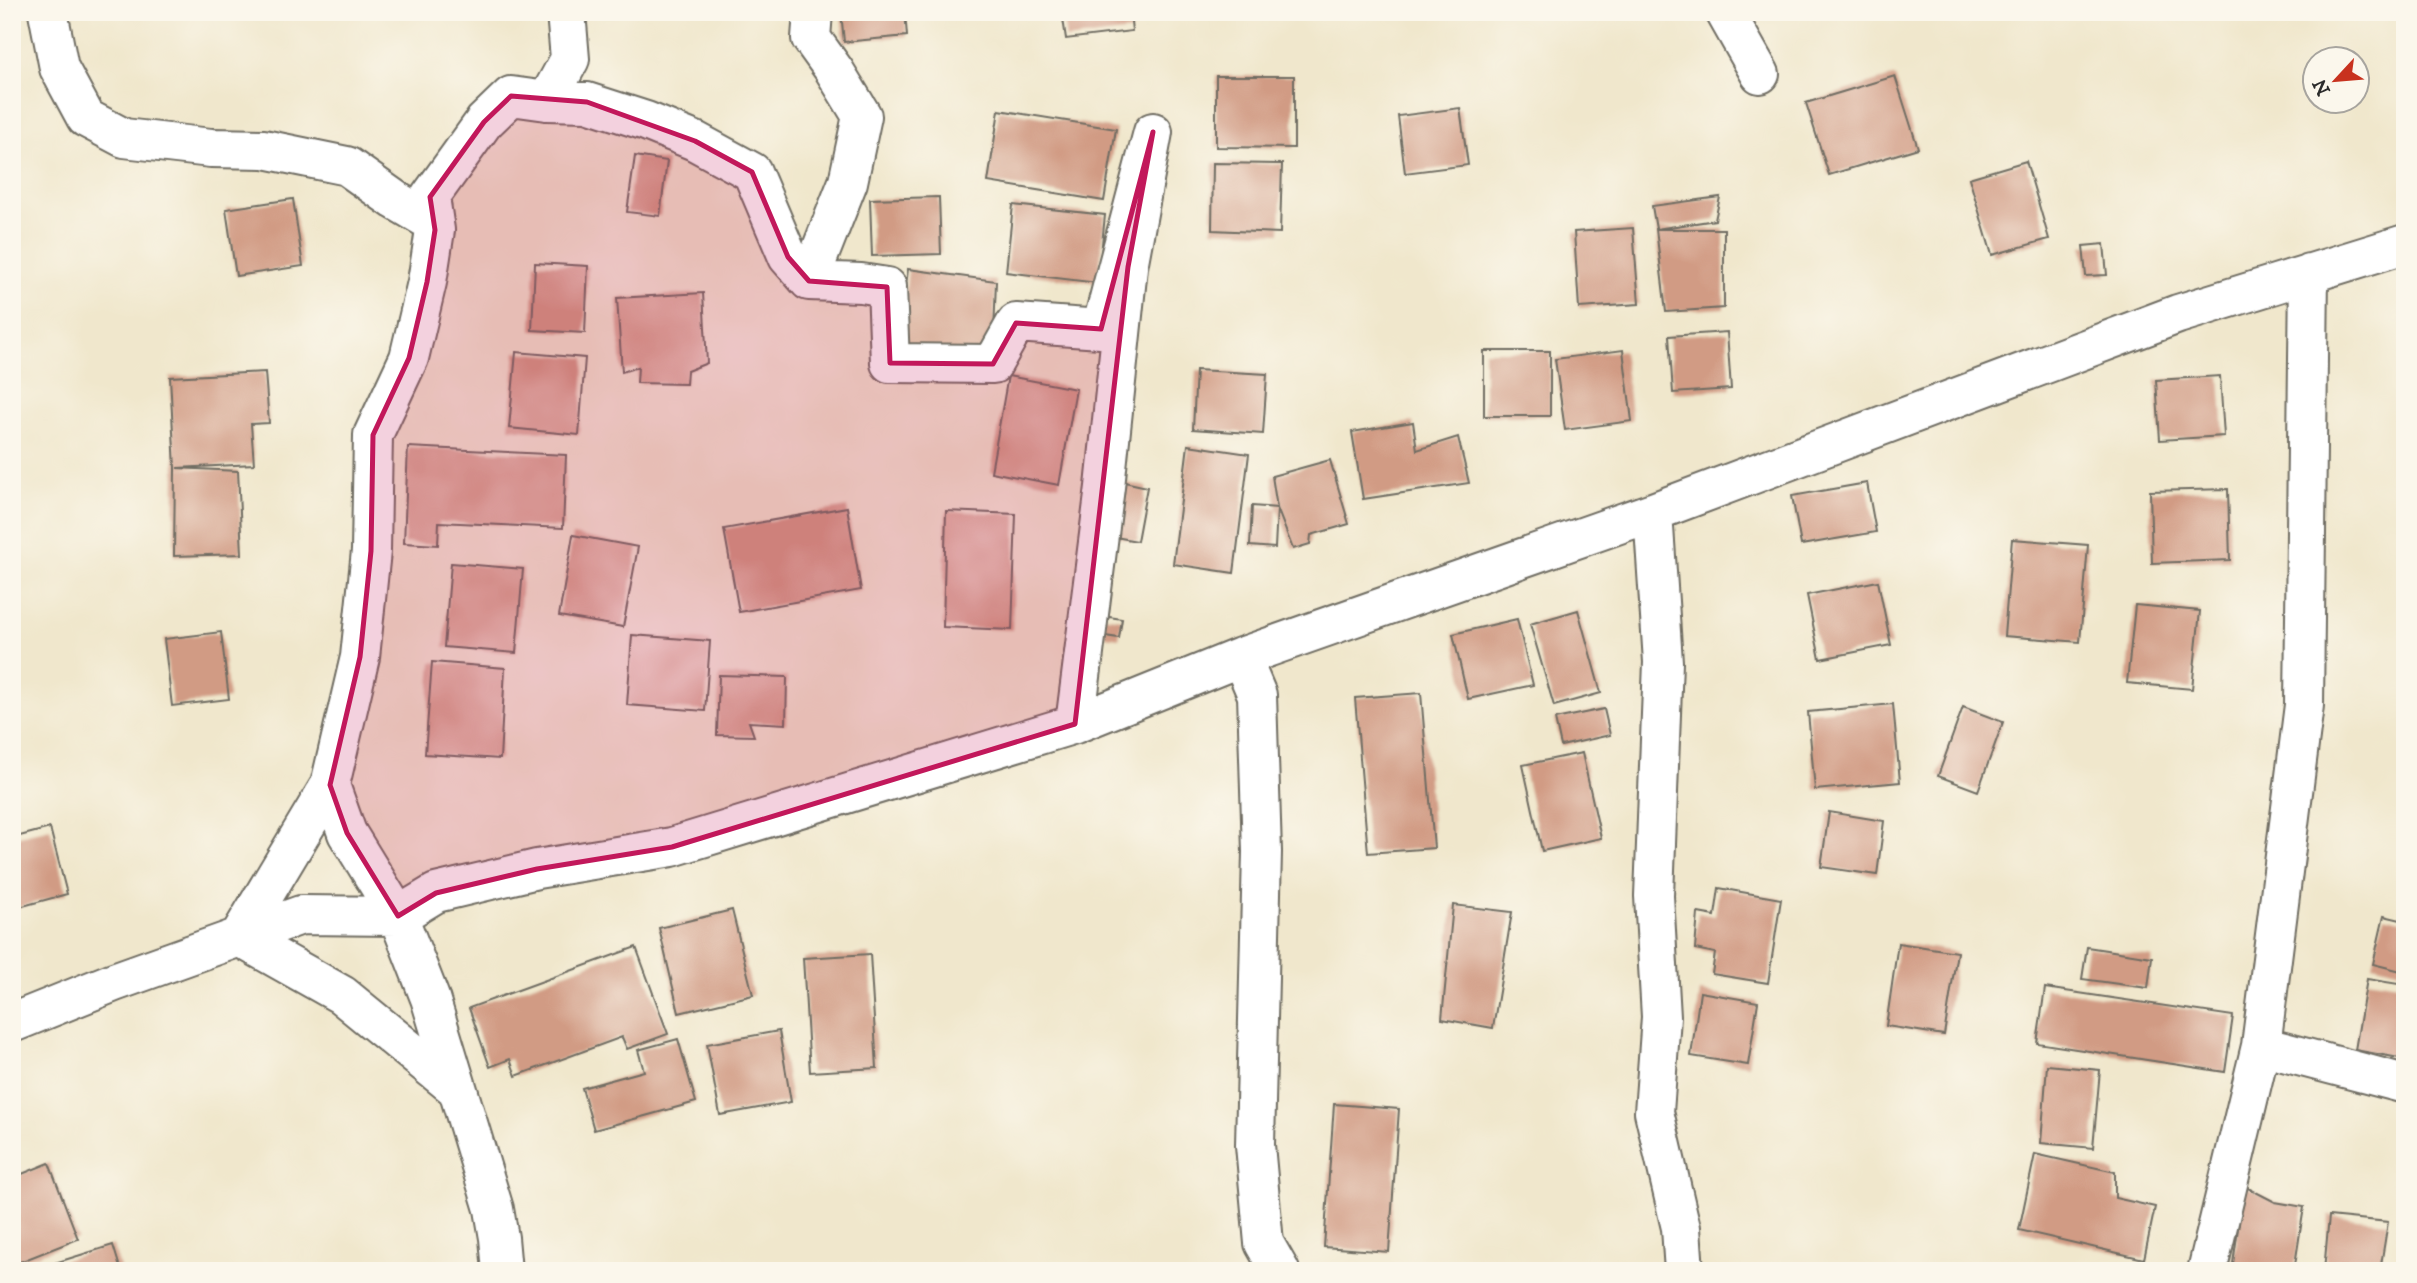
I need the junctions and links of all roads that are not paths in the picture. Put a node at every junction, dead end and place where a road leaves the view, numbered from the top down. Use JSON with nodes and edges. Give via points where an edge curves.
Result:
{"nodes":[{"id":1,"x":48,"y":12,"type":"edge"},
{"id":2,"x":566,"y":12,"type":"edge"},
{"id":3,"x":813,"y":12,"type":"edge"},
{"id":4,"x":1725,"y":12,"type":"edge"},
{"id":5,"x":1760,"y":75,"type":"dead end"},
{"id":6,"x":547,"y":101,"type":"junction"},
{"id":7,"x":434,"y":223,"type":"junction"},
{"id":8,"x":2400,"y":238,"type":"edge"},
{"id":9,"x":2309,"y":273,"type":"junction"},
{"id":10,"x":809,"y":281,"type":"junction"},
{"id":11,"x":1653,"y":512,"type":"junction"},
{"id":12,"x":1241,"y":657,"type":"junction"},
{"id":13,"x":1075,"y":724,"type":"junction"},
{"id":14,"x":330,"y":785,"type":"junction"},
{"id":15,"x":398,"y":916,"type":"junction"},
{"id":16,"x":239,"y":937,"type":"junction"},
{"id":17,"x":12,"y":1023,"type":"edge"},
{"id":18,"x":2261,"y":1046,"type":"junction"},
{"id":19,"x":2405,"y":1084,"type":"edge"},
{"id":20,"x":457,"y":1089,"type":"junction"},
{"id":21,"x":502,"y":1271,"type":"edge"},
{"id":22,"x":1280,"y":1271,"type":"edge"},
{"id":23,"x":1684,"y":1271,"type":"edge"},
{"id":24,"x":2207,"y":1271,"type":"edge"}],
"edges":[{"from":1,"to":7,"type":"street","via":[[59,68],[86,118],[124,138],[264,149],[347,166]]},
{"from":2,"to":6,"type":"street","via":[[570,59]]},
{"from":3,"to":10,"type":"street","via":[[811,38],[862,116],[848,182]]},
{"from":4,"to":5,"type":"street"},
{"from":6,"to":7,"type":"street","via":[[511,96],[484,122],[430,197]]},
{"from":6,"to":10,"type":"street","via":[[587,102],[646,121],[752,172],[788,257]]},
{"from":7,"to":14,"type":"street","via":[[427,282],[409,358],[373,435],[372,551],[360,657]]},
{"from":8,"to":9,"type":"street"},
{"from":9,"to":11,"type":"street","via":[[2178,314]]},
{"from":9,"to":18,"type":"street","via":[[2304,705]]},
{"from":10,"to":13,"type":"street","via":[[887,287],[890,363],[993,364],[1016,323],[1101,329],[1153,132],[1128,267]]},
{"from":11,"to":12,"type":"street"},
{"from":11,"to":23,"type":"street","via":[[1663,662],[1654,896],[1661,1017],[1654,1112],[1681,1228]]},
{"from":12,"to":13,"type":"street"},
{"from":12,"to":22,"type":"street","via":[[1257,695],[1262,852],[1255,1145],[1264,1243]]},
{"from":13,"to":15,"type":"street","via":[[672,847],[537,869],[436,893]]},
{"from":14,"to":15,"type":"street","via":[[347,833]]},
{"from":14,"to":16,"type":"street"},
{"from":15,"to":16,"type":"street","via":[[301,915]]},
{"from":15,"to":20,"type":"street","via":[[430,998]]},
{"from":16,"to":17,"type":"street"},
{"from":16,"to":20,"type":"street","via":[[342,995]]},
{"from":18,"to":19,"type":"street"},
{"from":18,"to":24,"type":"street"},
{"from":20,"to":21,"type":"street","via":[[494,1209]]}]}
